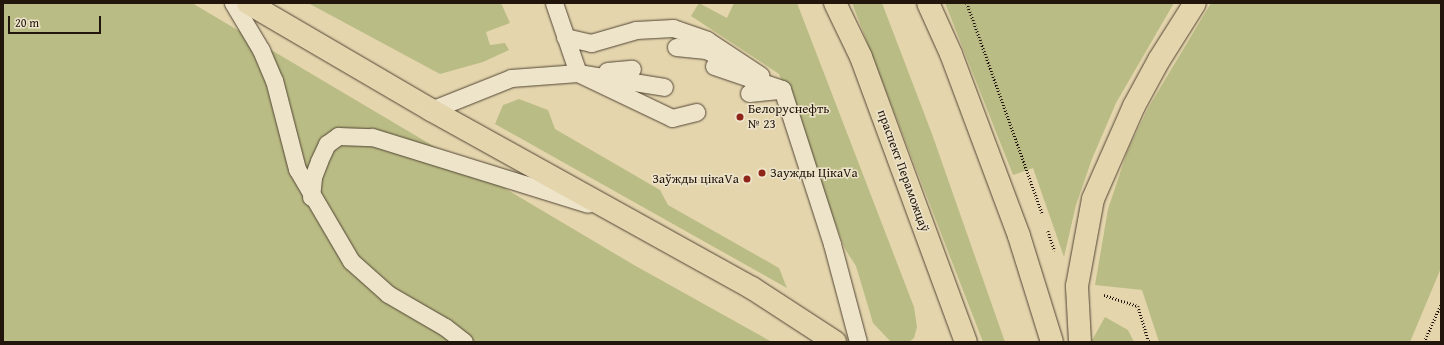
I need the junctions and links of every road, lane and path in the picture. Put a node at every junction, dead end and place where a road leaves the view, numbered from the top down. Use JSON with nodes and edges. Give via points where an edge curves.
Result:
{"nodes":[{"id":1,"x":232,"y":3,"type":"edge"},
{"id":2,"x":248,"y":3,"type":"edge"},
{"id":3,"x":554,"y":3,"type":"edge"},
{"id":4,"x":835,"y":3,"type":"edge"},
{"id":5,"x":928,"y":3,"type":"edge"},
{"id":6,"x":967,"y":3,"type":"edge"},
{"id":7,"x":1195,"y":3,"type":"edge"},
{"id":8,"x":565,"y":37,"type":"junction"},
{"id":9,"x":676,"y":47,"type":"dead end"},
{"id":10,"x":714,"y":66,"type":"dead end"},
{"id":11,"x":632,"y":69,"type":"dead end"},
{"id":12,"x":578,"y":73,"type":"junction"},
{"id":13,"x":664,"y":87,"type":"dead end"},
{"id":14,"x":782,"y":89,"type":"junction"},
{"id":15,"x":749,"y":92,"type":"dead end"},
{"id":16,"x":431,"y":110,"type":"junction"},
{"id":17,"x":696,"y":112,"type":"dead end"},
{"id":18,"x":312,"y":197,"type":"junction"},
{"id":19,"x":613,"y":212,"type":"junction"},
{"id":20,"x":1043,"y":217,"type":"dead end"},
{"id":21,"x":1046,"y":224,"type":"dead end"},
{"id":22,"x":1056,"y":254,"type":"dead end"},
{"id":23,"x":1101,"y":294,"type":"dead end"},
{"id":24,"x":1441,"y":304,"type":"edge"},
{"id":25,"x":464,"y":342,"type":"edge"},
{"id":26,"x":836,"y":342,"type":"edge"},
{"id":27,"x":858,"y":342,"type":"edge"},
{"id":28,"x":966,"y":342,"type":"edge"},
{"id":29,"x":1052,"y":342,"type":"edge"},
{"id":30,"x":1080,"y":342,"type":"edge"},
{"id":31,"x":1149,"y":342,"type":"edge"},
{"id":32,"x":1424,"y":342,"type":"edge"}],
"edges":[{"from":1,"to":18,"type":"lane","via":[[261,50],[274,80],[297,169]]},
{"from":2,"to":16,"type":"main road"},
{"from":3,"to":8,"type":"lane"},
{"from":4,"to":28,"type":"main road","name":"праспект Пераможцаў","via":[[861,56]]},
{"from":5,"to":29,"type":"main road","via":[[951,54],[1018,236]]},
{"from":6,"to":20,"type":"path"},
{"from":7,"to":30,"type":"main road","via":[[1134,106],[1093,199],[1077,286]]},
{"from":8,"to":12,"type":"lane"},
{"from":8,"to":14,"type":"lane","via":[[591,43],[636,30],[673,28],[707,40]]},
{"from":9,"to":14,"type":"lane","via":[[706,50]]},
{"from":10,"to":14,"type":"lane"},
{"from":11,"to":12,"type":"lane"},
{"from":12,"to":13,"type":"lane"},
{"from":12,"to":16,"type":"lane","via":[[511,78]]},
{"from":12,"to":17,"type":"lane","via":[[672,118]]},
{"from":14,"to":15,"type":"lane"},
{"from":14,"to":27,"type":"lane","via":[[832,244]]},
{"from":16,"to":19,"type":"main road"},
{"from":18,"to":19,"type":"lane","via":[[313,177],[327,144],[338,136],[372,137]]},
{"from":18,"to":25,"type":"lane","via":[[352,261],[388,294],[445,327]]},
{"from":19,"to":26,"type":"main road","via":[[752,288]]},
{"from":21,"to":22,"type":"path"},
{"from":23,"to":31,"type":"path","via":[[1138,306]]},
{"from":24,"to":32,"type":"path"}]}
